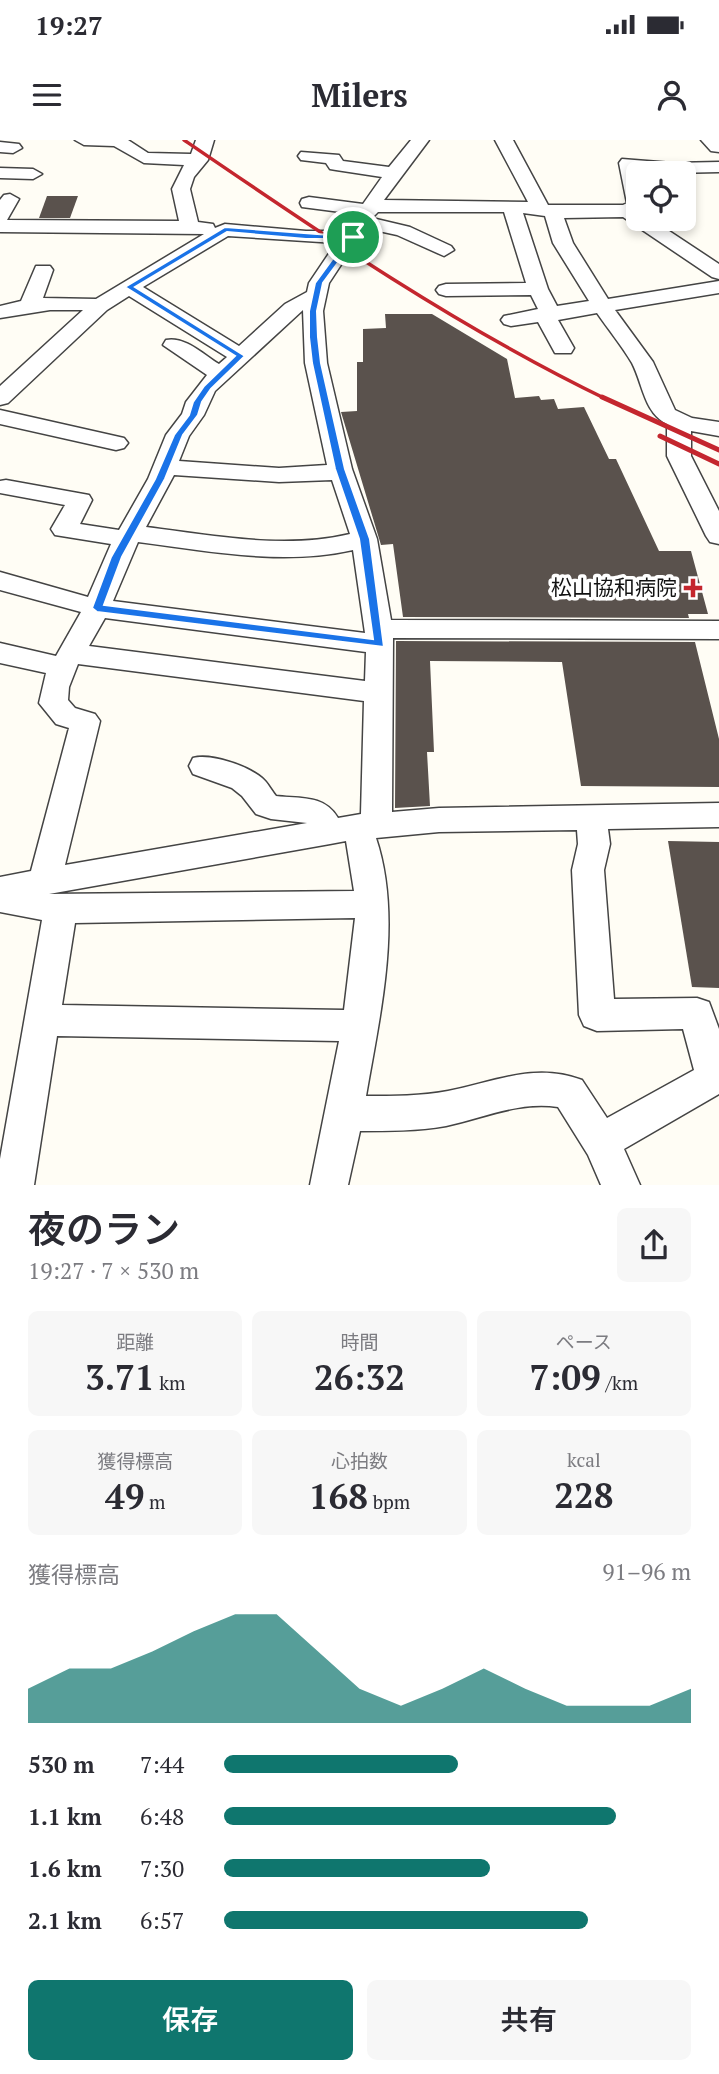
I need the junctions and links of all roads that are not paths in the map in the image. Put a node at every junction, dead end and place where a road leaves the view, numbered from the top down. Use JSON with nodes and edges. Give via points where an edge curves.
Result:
{"nodes":[{"id":1,"x":205,"y":140,"type":"edge"},
{"id":2,"x":420,"y":140,"type":"edge"},
{"id":3,"x":504,"y":140,"type":"edge"},
{"id":4,"x":712,"y":140,"type":"edge"},
{"id":5,"x":82,"y":143,"type":"edge"},
{"id":6,"x":719,"y":146,"type":"edge"},
{"id":7,"x":307,"y":156,"type":"dead end"},
{"id":8,"x":199,"y":160,"type":"junction"},
{"id":9,"x":696,"y":167,"type":"edge"},
{"id":10,"x":719,"y":167,"type":"edge"},
{"id":11,"x":0,"y":173,"type":"edge"},
{"id":12,"x":393,"y":173,"type":"junction"},
{"id":13,"x":33,"y":174,"type":"dead end"},
{"id":14,"x":10,"y":199,"type":"dead end"},
{"id":15,"x":309,"y":203,"type":"dead end"},
{"id":16,"x":511,"y":206,"type":"junction"},
{"id":17,"x":547,"y":209,"type":"junction"},
{"id":18,"x":626,"y":211,"type":"edge"},
{"id":19,"x":0,"y":217,"type":"edge"},
{"id":20,"x":364,"y":219,"type":"junction"},
{"id":21,"x":0,"y":226,"type":"edge"},
{"id":22,"x":189,"y":227,"type":"junction"},
{"id":23,"x":225,"y":230,"type":"junction"},
{"id":24,"x":657,"y":231,"type":"edge"},
{"id":25,"x":444,"y":250,"type":"dead end"},
{"id":26,"x":43,"y":270,"type":"dead end"},
{"id":27,"x":719,"y":273,"type":"edge"},
{"id":28,"x":129,"y":287,"type":"junction"},
{"id":29,"x":719,"y":287,"type":"edge"},
{"id":30,"x":538,"y":289,"type":"junction"},
{"id":31,"x":446,"y":290,"type":"dead end"},
{"id":32,"x":316,"y":295,"type":"junction"},
{"id":33,"x":30,"y":305,"type":"junction"},
{"id":34,"x":100,"y":306,"type":"junction"},
{"id":35,"x":605,"y":306,"type":"junction"},
{"id":36,"x":0,"y":312,"type":"edge"},
{"id":37,"x":548,"y":315,"type":"junction"},
{"id":38,"x":511,"y":320,"type":"dead end"},
{"id":39,"x":174,"y":345,"type":"dead end"},
{"id":40,"x":563,"y":348,"type":"dead end"},
{"id":41,"x":241,"y":356,"type":"junction"},
{"id":42,"x":221,"y":375,"type":"junction"},
{"id":43,"x":0,"y":398,"type":"edge"},
{"id":44,"x":0,"y":417,"type":"edge"},
{"id":45,"x":679,"y":420,"type":"junction"},
{"id":46,"x":719,"y":429,"type":"edge"},
{"id":47,"x":116,"y":443,"type":"dead end"},
{"id":48,"x":165,"y":467,"type":"junction"},
{"id":49,"x":341,"y":472,"type":"junction"},
{"id":50,"x":6,"y":487,"type":"dead end"},
{"id":51,"x":128,"y":536,"type":"junction"},
{"id":52,"x":719,"y":536,"type":"edge"},
{"id":53,"x":364,"y":539,"type":"junction"},
{"id":54,"x":0,"y":581,"type":"edge"},
{"id":55,"x":97,"y":608,"type":"junction"},
{"id":56,"x":719,"y":630,"type":"edge"},
{"id":57,"x":378,"y":636,"type":"junction"},
{"id":58,"x":0,"y":653,"type":"edge"},
{"id":59,"x":67,"y":661,"type":"junction"},
{"id":60,"x":378,"y":693,"type":"junction"},
{"id":61,"x":204,"y":766,"type":"dead end"},
{"id":62,"x":719,"y":815,"type":"edge"},
{"id":63,"x":591,"y":817,"type":"junction"},
{"id":64,"x":355,"y":828,"type":"junction"},
{"id":65,"x":0,"y":890,"type":"edge"},
{"id":66,"x":53,"y":896,"type":"junction"},
{"id":67,"x":0,"y":899,"type":"edge"},
{"id":68,"x":372,"y":904,"type":"junction"},
{"id":69,"x":42,"y":1020,"type":"junction"},
{"id":70,"x":359,"y":1026,"type":"junction"},
{"id":71,"x":345,"y":1114,"type":"junction"},
{"id":72,"x":601,"y":1143,"type":"junction"},
{"id":73,"x":616,"y":1184,"type":"edge"},
{"id":74,"x":15,"y":1185,"type":"edge"},
{"id":75,"x":329,"y":1185,"type":"edge"}],
"edges":[{"from":1,"to":8,"type":"street"},
{"from":2,"to":12,"type":"street"},
{"from":3,"to":17,"type":"street"},
{"from":4,"to":6,"type":"street"},
{"from":5,"to":8,"type":"street","via":[[118,141],[144,158]]},
{"from":7,"to":12,"type":"street"},
{"from":8,"to":22,"type":"street","via":[[182,182],[180,193]]},
{"from":9,"to":10,"type":"street"},
{"from":11,"to":13,"type":"street"},
{"from":12,"to":20,"type":"street"},
{"from":14,"to":19,"type":"street"},
{"from":15,"to":20,"type":"street"},
{"from":16,"to":17,"type":"street"},
{"from":16,"to":20,"type":"street"},
{"from":16,"to":30,"type":"street"},
{"from":17,"to":18,"type":"street"},
{"from":17,"to":35,"type":"street","via":[[563,248]]},
{"from":20,"to":23,"type":"street","via":[[306,237]]},
{"from":20,"to":25,"type":"street"},
{"from":20,"to":32,"type":"street","via":[[319,283]]},
{"from":21,"to":22,"type":"street"},
{"from":22,"to":23,"type":"street"},
{"from":23,"to":28,"type":"street"},
{"from":24,"to":27,"type":"street"},
{"from":26,"to":33,"type":"street"},
{"from":28,"to":34,"type":"street"},
{"from":28,"to":41,"type":"street"},
{"from":29,"to":35,"type":"street"},
{"from":30,"to":31,"type":"street"},
{"from":30,"to":37,"type":"street"},
{"from":32,"to":41,"type":"street","via":[[292,308]]},
{"from":32,"to":49,"type":"street","via":[[316,363]]},
{"from":33,"to":34,"type":"street","via":[[78,301]]},
{"from":33,"to":36,"type":"street"},
{"from":34,"to":43,"type":"street"},
{"from":35,"to":37,"type":"street"},
{"from":35,"to":45,"type":"street","via":[[644,365],[665,413]]},
{"from":37,"to":38,"type":"street"},
{"from":37,"to":40,"type":"street"},
{"from":39,"to":42,"type":"street"},
{"from":41,"to":42,"type":"street"},
{"from":42,"to":48,"type":"street","via":[[197,402]]},
{"from":44,"to":47,"type":"street"},
{"from":45,"to":46,"type":"street"},
{"from":45,"to":52,"type":"street","via":[[679,456]]},
{"from":48,"to":49,"type":"street","via":[[279,475]]},
{"from":48,"to":51,"type":"street"},
{"from":49,"to":53,"type":"street"},
{"from":50,"to":51,"type":"street","via":[[80,500],[64,529]]},
{"from":51,"to":53,"type":"street","via":[[289,547],[326,547]]},
{"from":51,"to":55,"type":"street"},
{"from":53,"to":57,"type":"street"},
{"from":54,"to":55,"type":"street"},
{"from":55,"to":57,"type":"street"},
{"from":55,"to":59,"type":"street"},
{"from":56,"to":57,"type":"street"},
{"from":57,"to":60,"type":"street"},
{"from":58,"to":59,"type":"street"},
{"from":59,"to":60,"type":"street"},
{"from":59,"to":66,"type":"street","via":[[54,687],[53,703],[66,717],[85,721]]},
{"from":60,"to":64,"type":"street","via":[[375,805]]},
{"from":61,"to":64,"type":"street","via":[[235,776],[271,807],[311,811]]},
{"from":62,"to":63,"type":"street"},
{"from":63,"to":64,"type":"street","via":[[439,820]]},
{"from":63,"to":72,"type":"street","via":[[594,844],[587,870],[597,1015],[696,1013],[714,1078]]},
{"from":64,"to":66,"type":"street"},
{"from":64,"to":68,"type":"street","via":[[367,854]]},
{"from":65,"to":66,"type":"street"},
{"from":66,"to":67,"type":"street"},
{"from":66,"to":68,"type":"street"},
{"from":66,"to":69,"type":"street"},
{"from":68,"to":70,"type":"street"},
{"from":69,"to":70,"type":"street"},
{"from":69,"to":74,"type":"street"},
{"from":70,"to":71,"type":"street"},
{"from":71,"to":72,"type":"street","via":[[447,1108],[511,1089],[550,1088],[569,1092]]},
{"from":71,"to":75,"type":"street"},
{"from":72,"to":73,"type":"street"}]}
